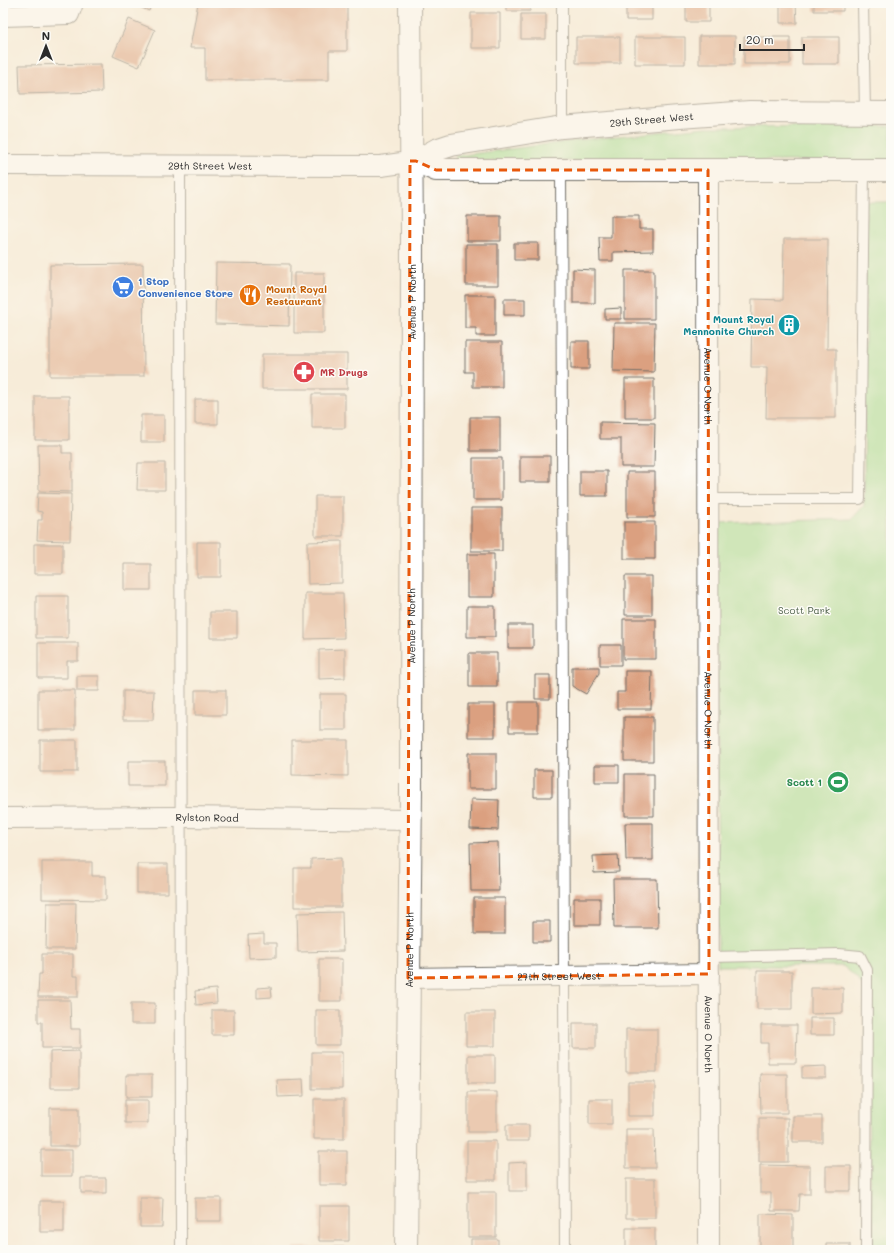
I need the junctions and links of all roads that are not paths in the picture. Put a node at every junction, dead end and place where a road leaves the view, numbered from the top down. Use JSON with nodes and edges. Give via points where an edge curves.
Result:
{"nodes":[{"id":1,"x":73,"y":3,"type":"edge"},
{"id":2,"x":410,"y":3,"type":"edge"},
{"id":3,"x":562,"y":3,"type":"edge"},
{"id":4,"x":864,"y":3,"type":"edge"},
{"id":5,"x":3,"y":16,"type":"edge"},
{"id":6,"x":866,"y":113,"type":"junction"},
{"id":7,"x":891,"y":113,"type":"edge"},
{"id":8,"x":562,"y":127,"type":"junction"},
{"id":9,"x":413,"y":161,"type":"junction"},
{"id":10,"x":3,"y":164,"type":"edge"},
{"id":11,"x":180,"y":164,"type":"junction"},
{"id":12,"x":561,"y":170,"type":"junction"},
{"id":13,"x":708,"y":170,"type":"junction"},
{"id":14,"x":891,"y":170,"type":"edge"},
{"id":15,"x":864,"y":171,"type":"junction"},
{"id":16,"x":708,"y":500,"type":"junction"},
{"id":17,"x":181,"y":817,"type":"junction"},
{"id":18,"x":3,"y":818,"type":"edge"},
{"id":19,"x":410,"y":820,"type":"junction"},
{"id":20,"x":710,"y":966,"type":"junction"},
{"id":21,"x":565,"y":975,"type":"junction"},
{"id":22,"x":408,"y":978,"type":"junction"},
{"id":23,"x":181,"y":1250,"type":"edge"},
{"id":24,"x":406,"y":1250,"type":"edge"},
{"id":25,"x":565,"y":1250,"type":"edge"},
{"id":26,"x":709,"y":1250,"type":"edge"},
{"id":27,"x":866,"y":1250,"type":"edge"}],
"edges":[{"from":1,"to":5,"type":"street","via":[[69,14]]},
{"from":2,"to":9,"type":"main road","name":"Avenue P North"},
{"from":3,"to":8,"type":"lane"},
{"from":4,"to":6,"type":"lane"},
{"from":6,"to":7,"type":"main road","name":"29th Street West"},
{"from":6,"to":8,"type":"main road","name":"29th Street West","via":[[750,112]]},
{"from":8,"to":9,"type":"main road","name":"29th Street West","via":[[451,145]]},
{"from":9,"to":11,"type":"street","name":"29th Street West","via":[[381,166]]},
{"from":9,"to":12,"type":"main road","via":[[436,170]]},
{"from":9,"to":19,"type":"main road","name":"Avenue P North"},
{"from":10,"to":11,"type":"street","name":"29th Street West"},
{"from":11,"to":17,"type":"lane"},
{"from":12,"to":13,"type":"main road"},
{"from":12,"to":21,"type":"lane"},
{"from":13,"to":15,"type":"main road"},
{"from":13,"to":16,"type":"street","name":"Avenue O North"},
{"from":14,"to":15,"type":"main road"},
{"from":15,"to":16,"type":"lane","via":[[860,499]]},
{"from":16,"to":20,"type":"street","name":"Avenue O North"},
{"from":17,"to":18,"type":"street","name":"Rylston Road"},
{"from":17,"to":19,"type":"street","name":"Rylston Road"},
{"from":17,"to":23,"type":"lane"},
{"from":19,"to":22,"type":"main road","name":"Avenue P North"},
{"from":20,"to":21,"type":"street","name":"27th Street West"},
{"from":20,"to":26,"type":"street","name":"Avenue O North"},
{"from":20,"to":27,"type":"lane","via":[[839,954],[860,956],[867,970]]},
{"from":21,"to":22,"type":"street","name":"27th Street West"},
{"from":21,"to":25,"type":"lane"},
{"from":22,"to":24,"type":"main road","name":"Avenue P North"}]}
